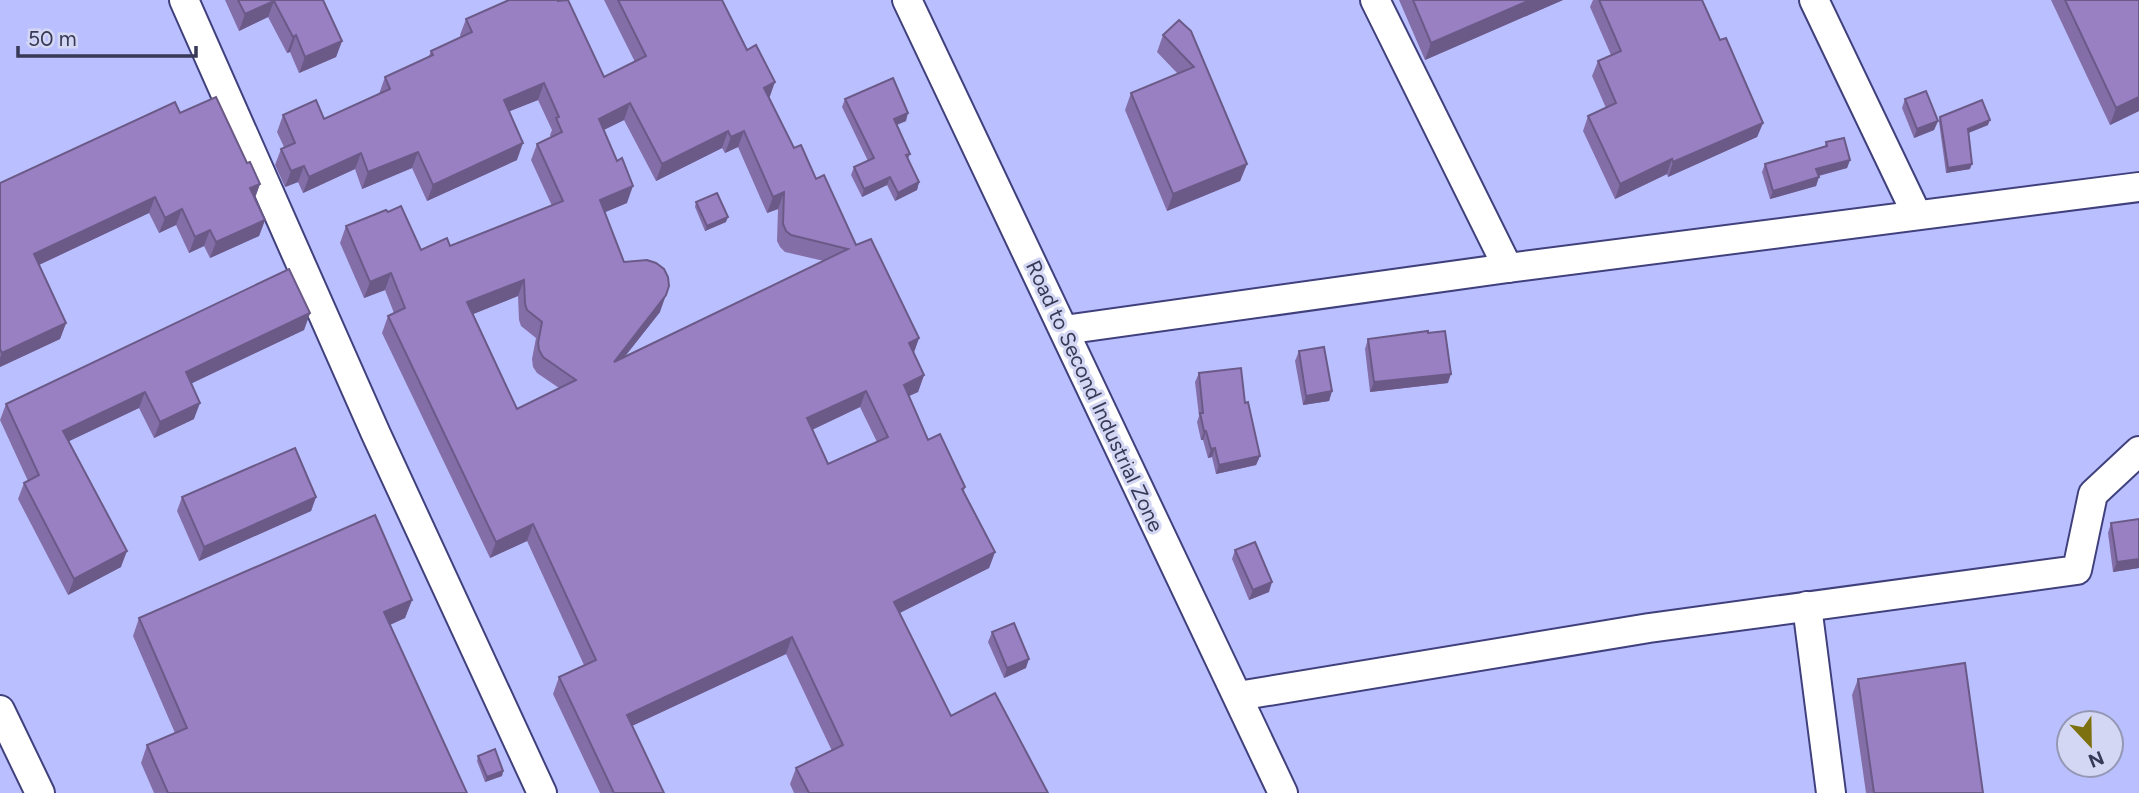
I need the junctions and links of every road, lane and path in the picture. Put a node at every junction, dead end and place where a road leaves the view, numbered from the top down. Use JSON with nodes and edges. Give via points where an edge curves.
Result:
{"nodes":[{"id":1,"x":184,"y":0,"type":"edge"},
{"id":2,"x":906,"y":0,"type":"edge"},
{"id":3,"x":1374,"y":0,"type":"edge"},
{"id":4,"x":1814,"y":0,"type":"edge"},
{"id":5,"x":2139,"y":187,"type":"edge"},
{"id":6,"x":1917,"y":215,"type":"junction"},
{"id":7,"x":1508,"y":268,"type":"junction"},
{"id":8,"x":1063,"y":330,"type":"junction"},
{"id":9,"x":2139,"y":451,"type":"edge"},
{"id":10,"x":1807,"y":606,"type":"junction"},
{"id":11,"x":1238,"y":696,"type":"junction"},
{"id":12,"x":0,"y":710,"type":"edge"},
{"id":13,"x":40,"y":793,"type":"edge"},
{"id":14,"x":542,"y":793,"type":"edge"},
{"id":15,"x":1283,"y":793,"type":"edge"},
{"id":16,"x":1831,"y":793,"type":"edge"}],
"edges":[{"from":1,"to":14,"type":"street","via":[[376,434]]},
{"from":2,"to":8,"type":"street","name":"Road to Second Industrial Zone"},
{"from":3,"to":7,"type":"street"},
{"from":4,"to":6,"type":"street"},
{"from":5,"to":6,"type":"street"},
{"from":6,"to":7,"type":"street"},
{"from":7,"to":8,"type":"street"},
{"from":8,"to":11,"type":"street","name":"Road to Second Industrial Zone"},
{"from":9,"to":10,"type":"street","via":[[2093,494],[2077,570]]},
{"from":10,"to":11,"type":"street"},
{"from":10,"to":16,"type":"street"},
{"from":11,"to":15,"type":"street","name":"Road to Second Industrial Zone"},
{"from":12,"to":13,"type":"street"}]}
